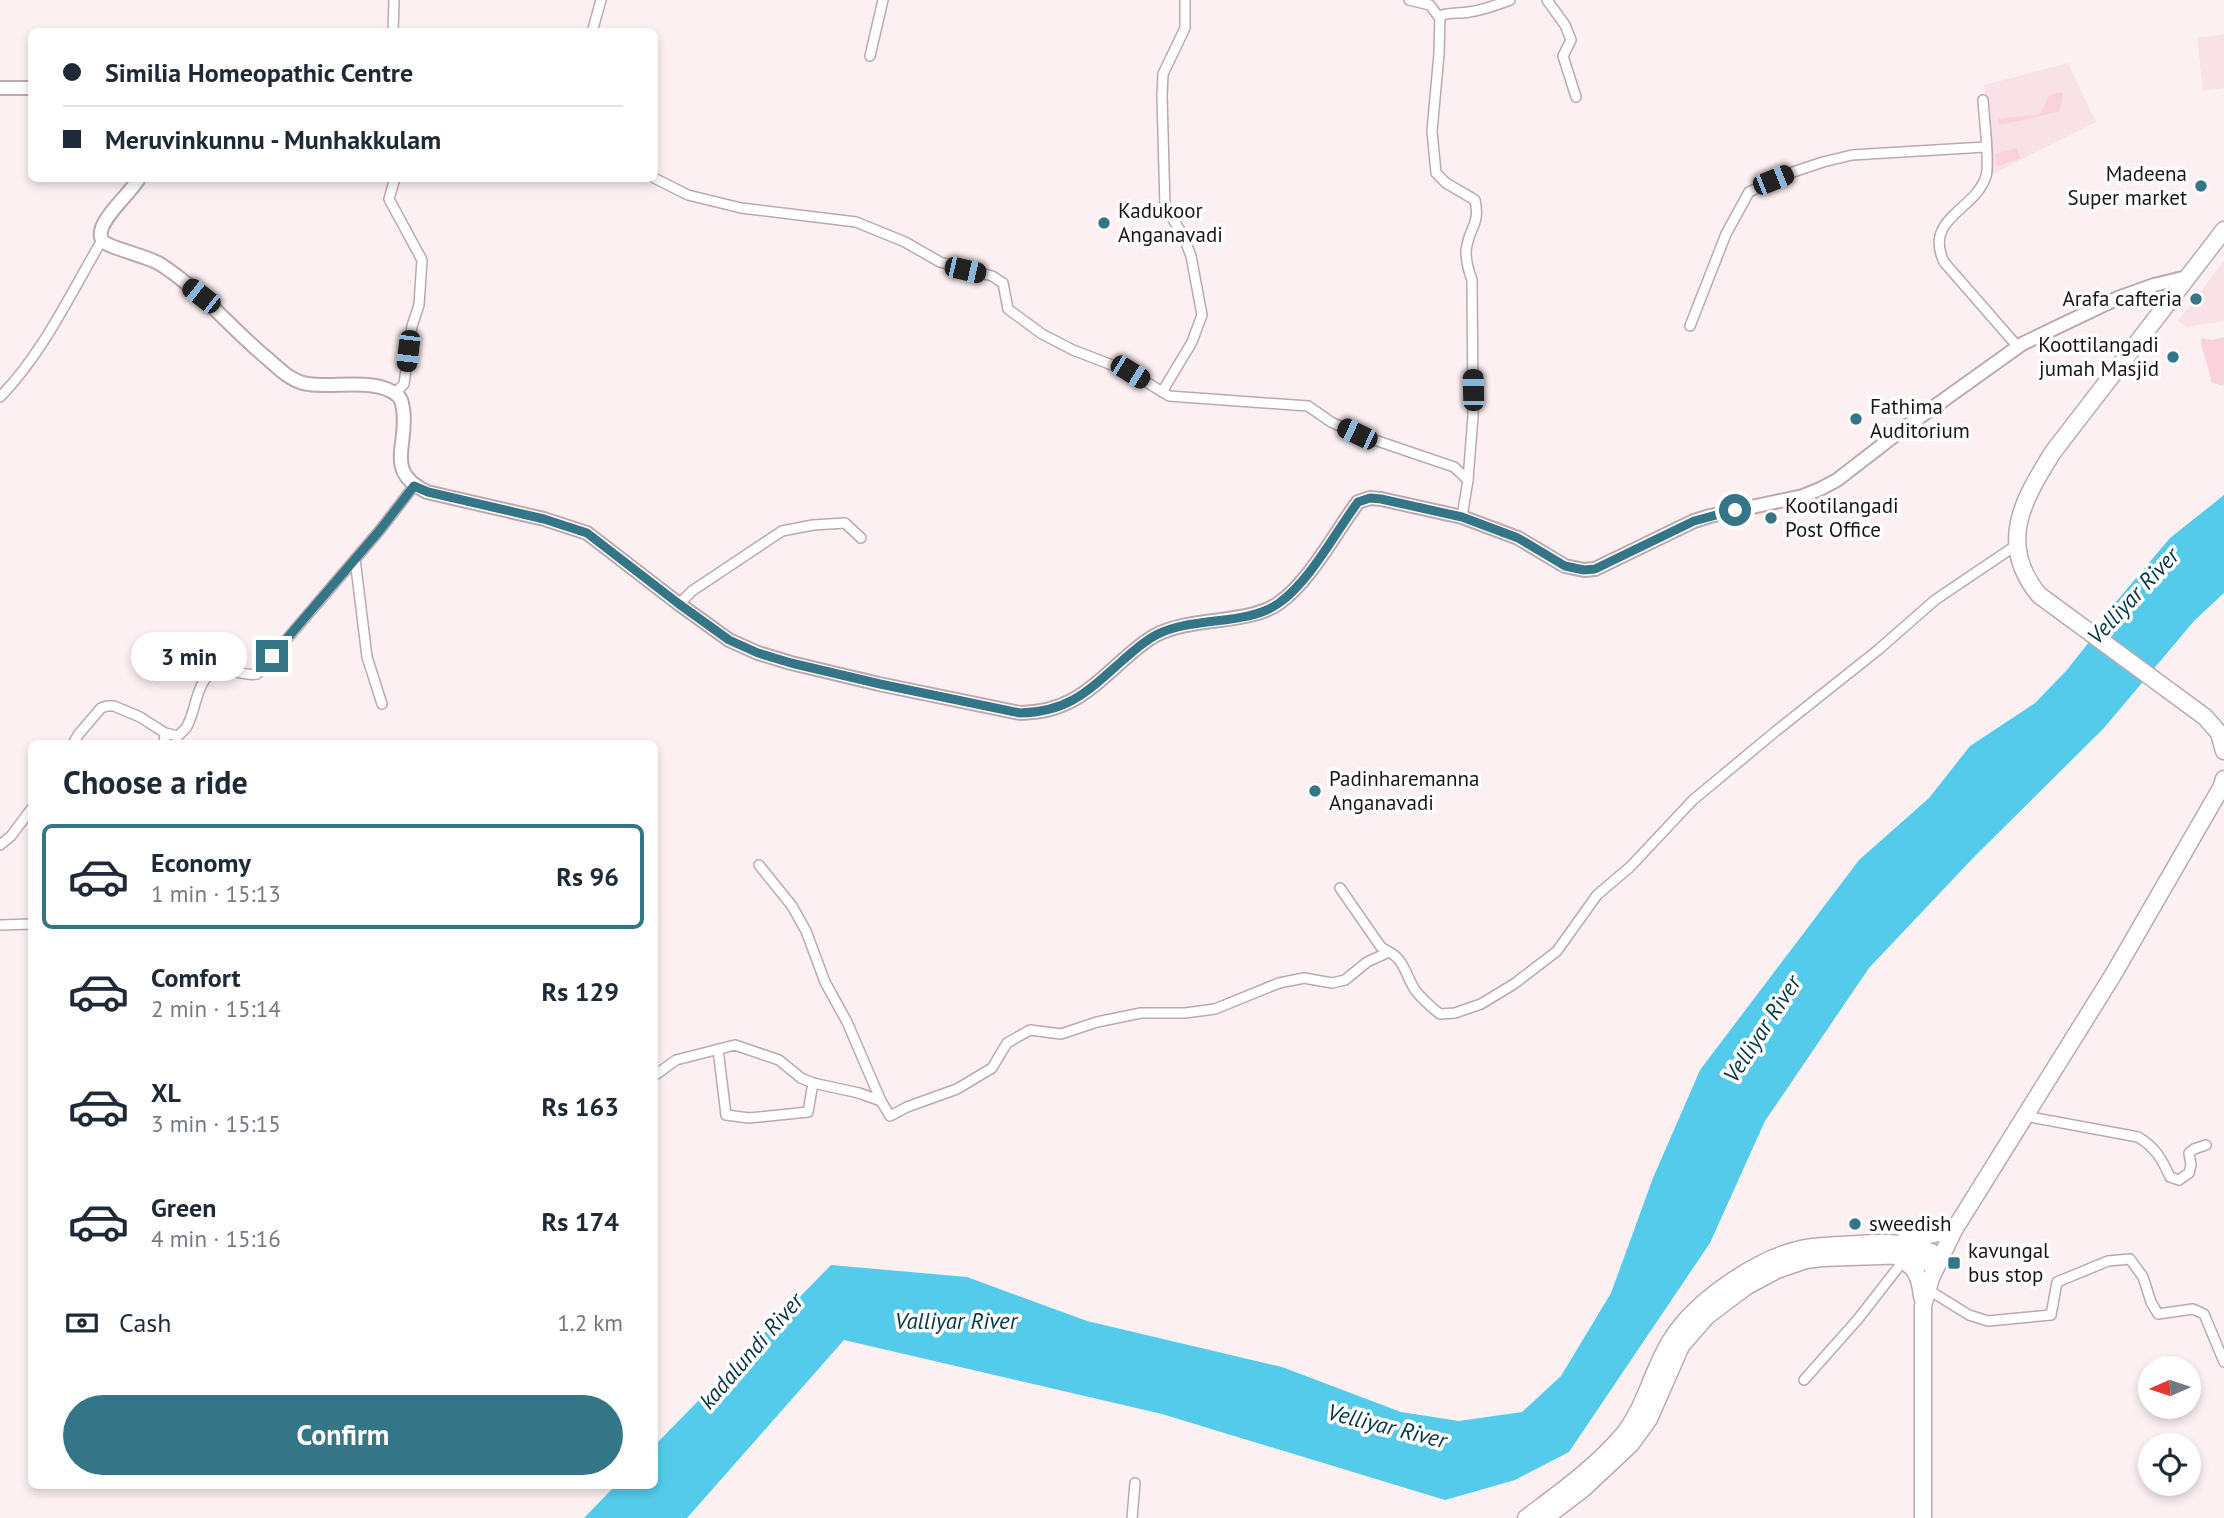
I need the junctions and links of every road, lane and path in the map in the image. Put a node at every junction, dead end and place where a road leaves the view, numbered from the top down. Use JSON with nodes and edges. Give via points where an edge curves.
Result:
{"nodes":[{"id":1,"x":394,"y":0,"type":"edge"},
{"id":2,"x":601,"y":0,"type":"edge"},
{"id":3,"x":883,"y":0,"type":"edge"},
{"id":4,"x":1185,"y":0,"type":"edge"},
{"id":5,"x":1409,"y":0,"type":"edge"},
{"id":6,"x":1510,"y":0,"type":"edge"},
{"id":7,"x":1547,"y":0,"type":"edge"},
{"id":8,"x":1440,"y":19,"type":"junction"},
{"id":9,"x":393,"y":28,"type":"edge"},
{"id":10,"x":593,"y":28,"type":"edge"},
{"id":11,"x":870,"y":56,"type":"dead end"},
{"id":12,"x":0,"y":88,"type":"edge"},
{"id":13,"x":28,"y":88,"type":"edge"},
{"id":14,"x":1576,"y":97,"type":"dead end"},
{"id":15,"x":1983,"y":100,"type":"dead end"},
{"id":16,"x":1985,"y":147,"type":"junction"},
{"id":17,"x":658,"y":180,"type":"edge"},
{"id":18,"x":137,"y":182,"type":"edge"},
{"id":19,"x":394,"y":182,"type":"edge"},
{"id":20,"x":2224,"y":230,"type":"edge"},
{"id":21,"x":102,"y":240,"type":"junction"},
{"id":22,"x":2183,"y":278,"type":"junction"},
{"id":23,"x":1690,"y":326,"type":"dead end"},
{"id":24,"x":2018,"y":347,"type":"junction"},
{"id":25,"x":1163,"y":392,"type":"junction"},
{"id":26,"x":395,"y":393,"type":"junction"},
{"id":27,"x":0,"y":397,"type":"edge"},
{"id":28,"x":1468,"y":480,"type":"junction"},
{"id":29,"x":414,"y":486,"type":"junction"},
{"id":30,"x":1462,"y":517,"type":"junction"},
{"id":31,"x":861,"y":538,"type":"dead end"},
{"id":32,"x":2018,"y":544,"type":"junction"},
{"id":33,"x":355,"y":559,"type":"junction"},
{"id":34,"x":679,"y":604,"type":"junction"},
{"id":35,"x":382,"y":704,"type":"dead end"},
{"id":36,"x":165,"y":733,"type":"junction"},
{"id":37,"x":74,"y":740,"type":"edge"},
{"id":38,"x":164,"y":740,"type":"edge"},
{"id":39,"x":2224,"y":751,"type":"edge"},
{"id":40,"x":2223,"y":785,"type":"edge"},
{"id":41,"x":28,"y":813,"type":"edge"},
{"id":42,"x":0,"y":845,"type":"edge"},
{"id":43,"x":758,"y":865,"type":"dead end"},
{"id":44,"x":1340,"y":888,"type":"dead end"},
{"id":45,"x":28,"y":924,"type":"edge"},
{"id":46,"x":0,"y":925,"type":"edge"},
{"id":47,"x":1389,"y":952,"type":"junction"},
{"id":48,"x":718,"y":1049,"type":"junction"},
{"id":49,"x":658,"y":1073,"type":"edge"},
{"id":50,"x":813,"y":1083,"type":"junction"},
{"id":51,"x":881,"y":1101,"type":"junction"},
{"id":52,"x":2025,"y":1116,"type":"junction"},
{"id":53,"x":2206,"y":1145,"type":"dead end"},
{"id":54,"x":1954,"y":1230,"type":"junction"},
{"id":55,"x":1896,"y":1252,"type":"junction"},
{"id":56,"x":1939,"y":1261,"type":"junction"},
{"id":57,"x":1927,"y":1289,"type":"junction"},
{"id":58,"x":1923,"y":1306,"type":"junction"},
{"id":59,"x":2224,"y":1362,"type":"edge"},
{"id":60,"x":1804,"y":1380,"type":"dead end"},
{"id":61,"x":1135,"y":1483,"type":"dead end"},
{"id":62,"x":1132,"y":1518,"type":"edge"},
{"id":63,"x":1526,"y":1518,"type":"edge"},
{"id":64,"x":1545,"y":1518,"type":"edge"},
{"id":65,"x":1923,"y":1518,"type":"edge"}],
"edges":[{"from":1,"to":9,"type":"street"},
{"from":2,"to":10,"type":"street"},
{"from":3,"to":11,"type":"street"},
{"from":4,"to":25,"type":"street","via":[[1185,28],[1163,74],[1165,207],[1191,256],[1202,315]]},
{"from":5,"to":8,"type":"street","via":[[1430,5]]},
{"from":6,"to":8,"type":"street","via":[[1466,13],[1448,13]]},
{"from":7,"to":14,"type":"street","via":[[1571,40],[1563,57]]},
{"from":8,"to":28,"type":"street","via":[[1432,131],[1436,173],[1475,200],[1478,216],[1466,247],[1472,280],[1473,416]]},
{"from":12,"to":13,"type":"main road"},
{"from":15,"to":16,"type":"street"},
{"from":16,"to":23,"type":"street","via":[[1852,155],[1749,192],[1726,234]]},
{"from":16,"to":24,"type":"street","via":[[1986,175],[1975,195],[1952,215],[1941,233],[1940,252]]},
{"from":17,"to":25,"type":"street","via":[[688,195],[741,208],[856,222],[940,262],[992,276],[1003,283],[1008,309],[1034,329]]},
{"from":18,"to":21,"type":"main road","via":[[103,223]]},
{"from":19,"to":26,"type":"street","via":[[389,199],[422,260],[404,384]]},
{"from":20,"to":22,"type":"highway"},
{"from":21,"to":26,"type":"main road","via":[[160,263],[292,378],[312,385],[345,383]]},
{"from":21,"to":27,"type":"street","via":[[39,348]]},
{"from":22,"to":24,"type":"main road","via":[[2118,298]]},
{"from":22,"to":32,"type":"highway","via":[[2033,484],[2017,533]]},
{"from":24,"to":30,"type":"main road","via":[[1820,489],[1694,521],[1595,569],[1565,566],[1518,538]]},
{"from":25,"to":28,"type":"street","via":[[1308,406],[1357,434],[1454,467]]},
{"from":26,"to":29,"type":"main road","via":[[401,399],[404,423],[400,466]]},
{"from":28,"to":30,"type":"street"},
{"from":29,"to":33,"type":"street"},
{"from":29,"to":34,"type":"main road","via":[[587,533]]},
{"from":30,"to":34,"type":"main road","via":[[1381,499],[1358,502],[1295,591],[1277,605],[1256,615],[1211,620],[1157,635],[1083,695],[1042,712],[1020,713],[791,663],[729,640]]},
{"from":31,"to":34,"type":"street","via":[[845,523],[782,531]]},
{"from":32,"to":39,"type":"highway","via":[[2026,579],[2039,595],[2205,717],[2219,733]]},
{"from":32,"to":47,"type":"street","via":[[1935,600],[1704,791],[1597,895],[1557,951],[1514,984],[1481,1004],[1440,1014],[1413,987],[1398,956]]},
{"from":33,"to":35,"type":"street","via":[[367,657]]},
{"from":33,"to":36,"type":"street","via":[[257,674],[220,669],[210,675],[186,728],[178,736]]},
{"from":36,"to":37,"type":"street","via":[[107,706]]},
{"from":36,"to":38,"type":"street"},
{"from":40,"to":52,"type":"highway"},
{"from":41,"to":42,"type":"street"},
{"from":43,"to":51,"type":"street","via":[[806,931]]},
{"from":44,"to":47,"type":"street"},
{"from":45,"to":46,"type":"street"},
{"from":47,"to":51,"type":"street","via":[[1345,980],[1332,983],[1304,978],[1279,983],[1215,1009],[1141,1013],[1061,1034],[1030,1030],[1007,1043],[992,1069],[957,1089],[890,1116]]},
{"from":48,"to":49,"type":"street","via":[[676,1060]]},
{"from":48,"to":50,"type":"street","via":[[735,1045],[760,1052]]},
{"from":48,"to":50,"type":"street","via":[[726,1115],[749,1118],[808,1112]]},
{"from":50,"to":51,"type":"street"},
{"from":52,"to":53,"type":"street","via":[[2138,1138],[2152,1145],[2171,1177],[2179,1180],[2189,1174],[2189,1153]]},
{"from":52,"to":54,"type":"highway"},
{"from":54,"to":55,"type":"highway"},
{"from":54,"to":56,"type":"highway"},
{"from":55,"to":56,"type":"highway"},
{"from":55,"to":58,"type":"highway","via":[[1920,1279]]},
{"from":55,"to":60,"type":"street","via":[[1858,1319]]},
{"from":55,"to":63,"type":"highway","via":[[1804,1248],[1740,1276],[1698,1307],[1671,1339],[1639,1413],[1622,1436]]},
{"from":55,"to":64,"type":"highway","via":[[1806,1260],[1747,1286],[1707,1316],[1681,1346],[1650,1419],[1631,1444]]},
{"from":56,"to":57,"type":"highway"},
{"from":57,"to":58,"type":"highway"},
{"from":57,"to":59,"type":"street","via":[[1969,1315],[1988,1321],[2051,1315],[2057,1282],[2108,1261],[2130,1259],[2158,1314],[2193,1309],[2204,1314]]},
{"from":58,"to":65,"type":"highway"},
{"from":61,"to":62,"type":"street"}]}
